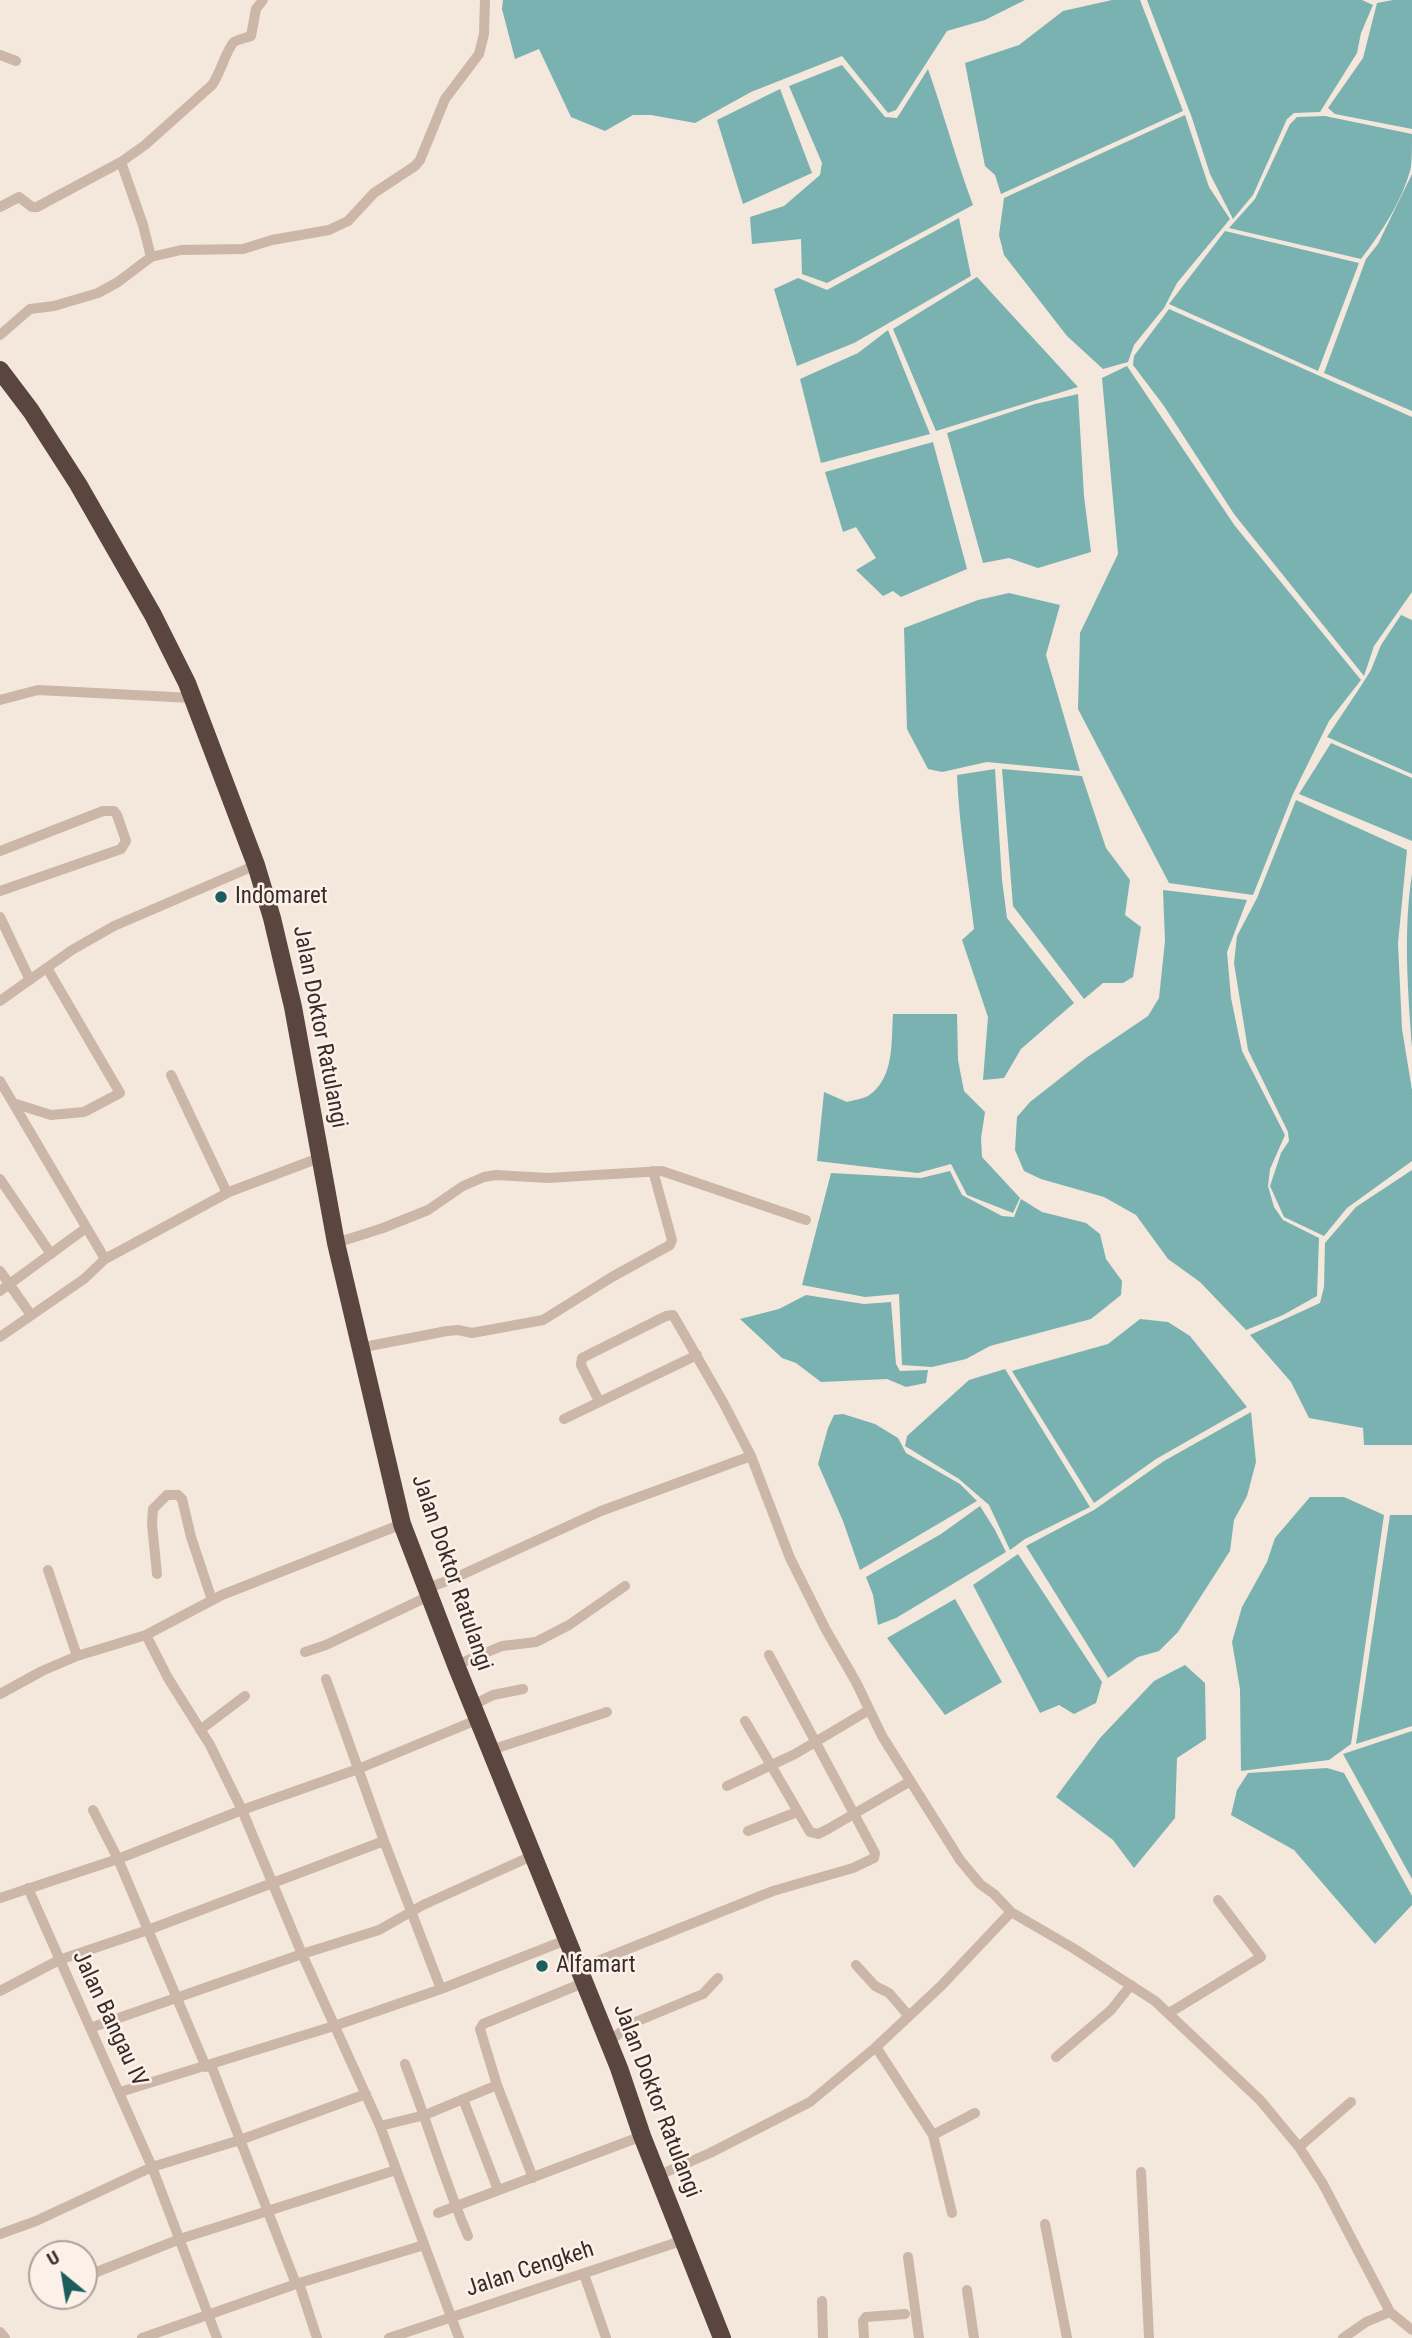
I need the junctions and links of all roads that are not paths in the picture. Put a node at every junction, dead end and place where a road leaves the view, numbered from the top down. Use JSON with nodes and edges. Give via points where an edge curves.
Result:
{"nodes":[{"id":1,"x":263,"y":0,"type":"edge"},
{"id":2,"x":485,"y":0,"type":"edge"},
{"id":3,"x":0,"y":55,"type":"edge"},
{"id":4,"x":16,"y":61,"type":"dead end"},
{"id":5,"x":121,"y":162,"type":"junction"},
{"id":6,"x":0,"y":207,"type":"edge"},
{"id":7,"x":151,"y":257,"type":"junction"},
{"id":8,"x":0,"y":335,"type":"edge"},
{"id":9,"x":0,"y":370,"type":"edge"},
{"id":10,"x":192,"y":698,"type":"junction"},
{"id":11,"x":0,"y":699,"type":"edge"},
{"id":12,"x":0,"y":851,"type":"edge"},
{"id":13,"x":256,"y":865,"type":"junction"},
{"id":14,"x":0,"y":891,"type":"edge"},
{"id":15,"x":0,"y":918,"type":"edge"},
{"id":16,"x":47,"y":968,"type":"junction"},
{"id":17,"x":30,"y":980,"type":"junction"},
{"id":18,"x":0,"y":1001,"type":"edge"},
{"id":19,"x":171,"y":1074,"type":"dead end"},
{"id":20,"x":0,"y":1081,"type":"edge"},
{"id":21,"x":13,"y":1103,"type":"junction"},
{"id":22,"x":319,"y":1158,"type":"junction"},
{"id":23,"x":653,"y":1171,"type":"junction"},
{"id":24,"x":0,"y":1179,"type":"edge"},
{"id":25,"x":227,"y":1193,"type":"junction"},
{"id":26,"x":806,"y":1220,"type":"dead end"},
{"id":27,"x":86,"y":1228,"type":"junction"},
{"id":28,"x":336,"y":1243,"type":"junction"},
{"id":29,"x":51,"y":1254,"type":"junction"},
{"id":30,"x":105,"y":1259,"type":"junction"},
{"id":31,"x":0,"y":1270,"type":"edge"},
{"id":32,"x":5,"y":1287,"type":"edge"},
{"id":33,"x":31,"y":1315,"type":"junction"},
{"id":34,"x":0,"y":1337,"type":"edge"},
{"id":35,"x":359,"y":1348,"type":"junction"},
{"id":36,"x":697,"y":1355,"type":"junction"},
{"id":37,"x":599,"y":1401,"type":"junction"},
{"id":38,"x":564,"y":1419,"type":"dead end"},
{"id":39,"x":751,"y":1456,"type":"junction"},
{"id":40,"x":402,"y":1524,"type":"junction"},
{"id":41,"x":48,"y":1570,"type":"dead end"},
{"id":42,"x":157,"y":1574,"type":"dead end"},
{"id":43,"x":625,"y":1586,"type":"dead end"},
{"id":44,"x":428,"y":1593,"type":"junction"},
{"id":45,"x":212,"y":1600,"type":"junction"},
{"id":46,"x":146,"y":1635,"type":"junction"},
{"id":47,"x":305,"y":1652,"type":"dead end"},
{"id":48,"x":769,"y":1655,"type":"dead end"},
{"id":49,"x":77,"y":1656,"type":"junction"},
{"id":50,"x":456,"y":1665,"type":"junction"},
{"id":51,"x":326,"y":1679,"type":"dead end"},
{"id":52,"x":523,"y":1689,"type":"dead end"},
{"id":53,"x":0,"y":1694,"type":"edge"},
{"id":54,"x":245,"y":1696,"type":"dead end"},
{"id":55,"x":869,"y":1710,"type":"junction"},
{"id":56,"x":476,"y":1712,"type":"junction"},
{"id":57,"x":607,"y":1712,"type":"dead end"},
{"id":58,"x":745,"y":1721,"type":"dead end"},
{"id":59,"x":200,"y":1730,"type":"junction"},
{"id":60,"x":816,"y":1742,"type":"junction"},
{"id":61,"x":491,"y":1750,"type":"junction"},
{"id":62,"x":770,"y":1766,"type":"junction"},
{"id":63,"x":358,"y":1769,"type":"junction"},
{"id":64,"x":909,"y":1782,"type":"junction"},
{"id":65,"x":727,"y":1786,"type":"dead end"},
{"id":66,"x":93,"y":1810,"type":"dead end"},
{"id":67,"x":242,"y":1810,"type":"junction"},
{"id":68,"x":797,"y":1812,"type":"junction"},
{"id":69,"x":855,"y":1814,"type":"junction"},
{"id":70,"x":748,"y":1830,"type":"dead end"},
{"id":71,"x":384,"y":1841,"type":"junction"},
{"id":72,"x":534,"y":1855,"type":"junction"},
{"id":73,"x":118,"y":1859,"type":"junction"},
{"id":74,"x":273,"y":1882,"type":"junction"},
{"id":75,"x":28,"y":1888,"type":"junction"},
{"id":76,"x":0,"y":1898,"type":"edge"},
{"id":77,"x":1218,"y":1900,"type":"dead end"},
{"id":78,"x":1012,"y":1912,"type":"junction"},
{"id":79,"x":411,"y":1913,"type":"junction"},
{"id":80,"x":148,"y":1930,"type":"junction"},
{"id":81,"x":566,"y":1940,"type":"junction"},
{"id":82,"x":302,"y":1954,"type":"junction"},
{"id":83,"x":59,"y":1960,"type":"junction"},
{"id":84,"x":856,"y":1965,"type":"dead end"},
{"id":85,"x":580,"y":1976,"type":"junction"},
{"id":86,"x":718,"y":1978,"type":"dead end"},
{"id":87,"x":1131,"y":1985,"type":"junction"},
{"id":88,"x":441,"y":1989,"type":"junction"},
{"id":89,"x":0,"y":1992,"type":"edge"},
{"id":90,"x":177,"y":1997,"type":"junction"},
{"id":91,"x":1169,"y":2013,"type":"junction"},
{"id":92,"x":908,"y":2015,"type":"junction"},
{"id":93,"x":334,"y":2026,"type":"junction"},
{"id":94,"x":90,"y":2028,"type":"junction"},
{"id":95,"x":608,"y":2042,"type":"junction"},
{"id":96,"x":876,"y":2047,"type":"junction"},
{"id":97,"x":1056,"y":2057,"type":"dead end"},
{"id":98,"x":405,"y":2064,"type":"dead end"},
{"id":99,"x":208,"y":2066,"type":"junction"},
{"id":100,"x":498,"y":2085,"type":"junction"},
{"id":101,"x":120,"y":2092,"type":"junction"},
{"id":102,"x":366,"y":2094,"type":"junction"},
{"id":103,"x":463,"y":2099,"type":"junction"},
{"id":104,"x":1351,"y":2102,"type":"dead end"},
{"id":105,"x":975,"y":2113,"type":"dead end"},
{"id":106,"x":425,"y":2115,"type":"junction"},
{"id":107,"x":380,"y":2126,"type":"junction"},
{"id":108,"x":933,"y":2135,"type":"junction"},
{"id":109,"x":642,"y":2136,"type":"junction"},
{"id":110,"x":240,"y":2140,"type":"junction"},
{"id":111,"x":1299,"y":2147,"type":"junction"},
{"id":112,"x":152,"y":2167,"type":"junction"},
{"id":113,"x":396,"y":2170,"type":"junction"},
{"id":114,"x":1141,"y":2172,"type":"dead end"},
{"id":115,"x":657,"y":2176,"type":"junction"},
{"id":116,"x":533,"y":2178,"type":"junction"},
{"id":117,"x":498,"y":2190,"type":"junction"},
{"id":118,"x":455,"y":2206,"type":"junction"},
{"id":119,"x":268,"y":2211,"type":"junction"},
{"id":120,"x":438,"y":2213,"type":"dead end"},
{"id":121,"x":952,"y":2213,"type":"dead end"},
{"id":122,"x":1045,"y":2224,"type":"dead end"},
{"id":123,"x":0,"y":2234,"type":"edge"},
{"id":124,"x":468,"y":2236,"type":"dead end"},
{"id":125,"x":180,"y":2239,"type":"junction"},
{"id":126,"x":684,"y":2240,"type":"junction"},
{"id":127,"x":424,"y":2245,"type":"junction"},
{"id":128,"x":908,"y":2257,"type":"dead end"},
{"id":129,"x":98,"y":2271,"type":"edge"},
{"id":130,"x":584,"y":2274,"type":"junction"},
{"id":131,"x":298,"y":2284,"type":"junction"},
{"id":132,"x":967,"y":2290,"type":"dead end"},
{"id":133,"x":822,"y":2301,"type":"dead end"},
{"id":134,"x":1390,"y":2312,"type":"junction"},
{"id":135,"x":905,"y":2314,"type":"dead end"},
{"id":136,"x":208,"y":2316,"type":"junction"},
{"id":137,"x":451,"y":2318,"type":"junction"},
{"id":138,"x":1412,"y":2330,"type":"edge"},
{"id":139,"x":0,"y":2332,"type":"edge"},
{"id":140,"x":5,"y":2338,"type":"edge"},
{"id":141,"x":142,"y":2338,"type":"edge"},
{"id":142,"x":217,"y":2338,"type":"edge"},
{"id":143,"x":317,"y":2338,"type":"edge"},
{"id":144,"x":389,"y":2338,"type":"edge"},
{"id":145,"x":459,"y":2338,"type":"edge"},
{"id":146,"x":606,"y":2338,"type":"edge"},
{"id":147,"x":722,"y":2338,"type":"edge"},
{"id":148,"x":823,"y":2338,"type":"edge"},
{"id":149,"x":864,"y":2338,"type":"edge"},
{"id":150,"x":919,"y":2338,"type":"edge"},
{"id":151,"x":974,"y":2338,"type":"edge"},
{"id":152,"x":1067,"y":2338,"type":"edge"},
{"id":153,"x":1149,"y":2338,"type":"edge"},
{"id":154,"x":1343,"y":2338,"type":"edge"}],
"edges":[{"from":1,"to":5,"type":"street","via":[[256,9],[251,36],[231,46],[212,85]]},
{"from":2,"to":7,"type":"street","via":[[479,54],[445,99],[420,160],[374,194],[348,221],[329,230],[243,249],[181,250]]},
{"from":3,"to":4,"type":"street"},
{"from":5,"to":6,"type":"street","via":[[37,207],[19,197]]},
{"from":5,"to":7,"type":"street"},
{"from":7,"to":8,"type":"street","via":[[98,293],[30,309]]},
{"from":9,"to":10,"type":"highway","name":"Jalan Doktor Ratulangi","via":[[109,534]]},
{"from":10,"to":11,"type":"street","via":[[38,690]]},
{"from":10,"to":13,"type":"highway","name":"Jalan Doktor Ratulangi"},
{"from":12,"to":14,"type":"street","via":[[103,811],[117,814],[126,841],[121,849]]},
{"from":13,"to":16,"type":"street","via":[[114,926]]},
{"from":13,"to":22,"type":"highway","name":"Jalan Doktor Ratulangi","via":[[293,1007]]},
{"from":15,"to":17,"type":"street"},
{"from":16,"to":17,"type":"street"},
{"from":16,"to":21,"type":"street","via":[[120,1093],[84,1112],[51,1115]]},
{"from":17,"to":18,"type":"street"},
{"from":19,"to":25,"type":"street"},
{"from":20,"to":21,"type":"street"},
{"from":21,"to":27,"type":"street"},
{"from":22,"to":25,"type":"street"},
{"from":22,"to":28,"type":"highway","name":"Jalan Doktor Ratulangi"},
{"from":23,"to":26,"type":"street"},
{"from":23,"to":28,"type":"street","via":[[484,1177],[428,1210]]},
{"from":23,"to":35,"type":"street","via":[[670,1245],[543,1320],[472,1333],[447,1331]]},
{"from":24,"to":29,"type":"street"},
{"from":25,"to":30,"type":"street"},
{"from":27,"to":29,"type":"street"},
{"from":27,"to":30,"type":"street"},
{"from":28,"to":35,"type":"highway","name":"Jalan Doktor Ratulangi"},
{"from":29,"to":32,"type":"street"},
{"from":30,"to":33,"type":"street"},
{"from":31,"to":32,"type":"street"},
{"from":32,"to":33,"type":"street"},
{"from":33,"to":34,"type":"street"},
{"from":35,"to":40,"type":"highway","name":"Jalan Doktor Ratulangi"},
{"from":36,"to":37,"type":"street"},
{"from":36,"to":37,"type":"street","via":[[673,1315],[666,1316],[580,1361]]},
{"from":36,"to":39,"type":"street"},
{"from":37,"to":38,"type":"street"},
{"from":39,"to":44,"type":"street","via":[[601,1511]]},
{"from":39,"to":55,"type":"street","via":[[790,1558]]},
{"from":40,"to":44,"type":"highway","name":"Jalan Doktor Ratulangi"},
{"from":40,"to":45,"type":"street"},
{"from":41,"to":49,"type":"street"},
{"from":42,"to":45,"type":"street","via":[[153,1509],[167,1496],[178,1495]]},
{"from":43,"to":50,"type":"street","via":[[537,1642],[502,1646]]},
{"from":44,"to":47,"type":"street"},
{"from":44,"to":50,"type":"highway","name":"Jalan Doktor Ratulangi"},
{"from":45,"to":46,"type":"street"},
{"from":46,"to":49,"type":"street"},
{"from":46,"to":59,"type":"street"},
{"from":48,"to":60,"type":"street"},
{"from":49,"to":53,"type":"street"},
{"from":50,"to":56,"type":"highway","name":"Jalan Doktor Ratulangi"},
{"from":51,"to":63,"type":"street"},
{"from":52,"to":56,"type":"street","via":[[493,1695]]},
{"from":54,"to":59,"type":"street"},
{"from":55,"to":60,"type":"street"},
{"from":55,"to":64,"type":"street"},
{"from":56,"to":61,"type":"highway","name":"Jalan Doktor Ratulangi"},
{"from":56,"to":63,"type":"street"},
{"from":57,"to":61,"type":"street"},
{"from":58,"to":62,"type":"street"},
{"from":59,"to":67,"type":"street"},
{"from":60,"to":62,"type":"street"},
{"from":60,"to":69,"type":"street"},
{"from":61,"to":72,"type":"highway","name":"Jalan Doktor Ratulangi"},
{"from":62,"to":65,"type":"street"},
{"from":62,"to":68,"type":"street"},
{"from":63,"to":67,"type":"street"},
{"from":63,"to":71,"type":"street"},
{"from":64,"to":69,"type":"street"},
{"from":64,"to":78,"type":"street","via":[[965,1867]]},
{"from":66,"to":73,"type":"street"},
{"from":67,"to":73,"type":"street"},
{"from":67,"to":74,"type":"street"},
{"from":68,"to":69,"type":"street","via":[[807,1830],[818,1834]]},
{"from":68,"to":70,"type":"street"},
{"from":69,"to":85,"type":"street","via":[[875,1853],[872,1861],[773,1891]]},
{"from":71,"to":74,"type":"street"},
{"from":71,"to":79,"type":"street"},
{"from":72,"to":79,"type":"street"},
{"from":72,"to":81,"type":"highway","name":"Jalan Doktor Ratulangi"},
{"from":73,"to":75,"type":"street"},
{"from":73,"to":80,"type":"street"},
{"from":74,"to":80,"type":"street"},
{"from":74,"to":82,"type":"street"},
{"from":75,"to":76,"type":"street"},
{"from":75,"to":83,"type":"street","name":"Jalan Bangau IV"},
{"from":77,"to":91,"type":"street","via":[[1261,1957]]},
{"from":78,"to":87,"type":"street"},
{"from":78,"to":92,"type":"street"},
{"from":79,"to":82,"type":"street","via":[[379,1930]]},
{"from":79,"to":88,"type":"street"},
{"from":80,"to":83,"type":"street"},
{"from":80,"to":90,"type":"street"},
{"from":81,"to":85,"type":"highway","name":"Jalan Doktor Ratulangi"},
{"from":81,"to":88,"type":"street"},
{"from":82,"to":90,"type":"street"},
{"from":82,"to":93,"type":"street"},
{"from":83,"to":89,"type":"street"},
{"from":83,"to":94,"type":"street","name":"Jalan Bangau IV"},
{"from":84,"to":92,"type":"street"},
{"from":85,"to":95,"type":"highway","name":"Jalan Doktor Ratulangi"},
{"from":85,"to":100,"type":"street","via":[[481,2026]]},
{"from":86,"to":95,"type":"street","via":[[703,1994],[633,2023]]},
{"from":87,"to":91,"type":"street"},
{"from":87,"to":97,"type":"street","via":[[1111,2010]]},
{"from":88,"to":93,"type":"street"},
{"from":90,"to":94,"type":"street"},
{"from":90,"to":99,"type":"street"},
{"from":91,"to":111,"type":"street","via":[[1260,2100]]},
{"from":92,"to":96,"type":"street"},
{"from":93,"to":99,"type":"street"},
{"from":93,"to":102,"type":"street"},
{"from":94,"to":101,"type":"street","name":"Jalan Bangau IV"},
{"from":95,"to":109,"type":"highway","name":"Jalan Doktor Ratulangi"},
{"from":96,"to":108,"type":"street"},
{"from":96,"to":115,"type":"street","via":[[810,2102]]},
{"from":98,"to":106,"type":"street"},
{"from":99,"to":101,"type":"street"},
{"from":99,"to":110,"type":"street"},
{"from":100,"to":103,"type":"street"},
{"from":100,"to":116,"type":"street"},
{"from":101,"to":112,"type":"street","name":"Jalan Bangau IV"},
{"from":102,"to":107,"type":"street"},
{"from":102,"to":110,"type":"street"},
{"from":103,"to":106,"type":"street"},
{"from":103,"to":117,"type":"street"},
{"from":104,"to":111,"type":"street"},
{"from":105,"to":108,"type":"street"},
{"from":106,"to":107,"type":"street"},
{"from":106,"to":118,"type":"street"},
{"from":107,"to":113,"type":"street"},
{"from":108,"to":121,"type":"street"},
{"from":109,"to":115,"type":"highway","name":"Jalan Doktor Ratulangi"},
{"from":109,"to":116,"type":"street"},
{"from":110,"to":112,"type":"street"},
{"from":110,"to":119,"type":"street"},
{"from":111,"to":134,"type":"street"},
{"from":112,"to":123,"type":"street"},
{"from":112,"to":125,"type":"street","name":"Jalan Bangau IV"},
{"from":113,"to":119,"type":"street"},
{"from":113,"to":127,"type":"street"},
{"from":114,"to":153,"type":"street"},
{"from":115,"to":126,"type":"highway","name":"Jalan Doktor Ratulangi"},
{"from":116,"to":117,"type":"street"},
{"from":117,"to":118,"type":"street"},
{"from":118,"to":120,"type":"street"},
{"from":118,"to":124,"type":"street"},
{"from":119,"to":125,"type":"street"},
{"from":119,"to":131,"type":"street"},
{"from":122,"to":152,"type":"street"},
{"from":125,"to":129,"type":"street"},
{"from":125,"to":136,"type":"street","name":"Jalan Bangau IV"},
{"from":126,"to":130,"type":"street","name":"Jalan Cengkeh"},
{"from":126,"to":147,"type":"highway","name":"Jalan Doktor Ratulangi"},
{"from":127,"to":131,"type":"street"},
{"from":127,"to":137,"type":"street"},
{"from":128,"to":150,"type":"street"},
{"from":130,"to":137,"type":"street","name":"Jalan Cengkeh"},
{"from":130,"to":146,"type":"street"},
{"from":131,"to":136,"type":"street"},
{"from":131,"to":143,"type":"street"},
{"from":132,"to":151,"type":"street"},
{"from":133,"to":148,"type":"street"},
{"from":134,"to":138,"type":"street"},
{"from":134,"to":154,"type":"street"},
{"from":135,"to":149,"type":"street","via":[[866,2318]]},
{"from":136,"to":141,"type":"street"},
{"from":136,"to":142,"type":"street","name":"Jalan Bangau IV"},
{"from":137,"to":144,"type":"street","name":"Jalan Cengkeh"},
{"from":137,"to":145,"type":"street"},
{"from":139,"to":140,"type":"street"}]}
